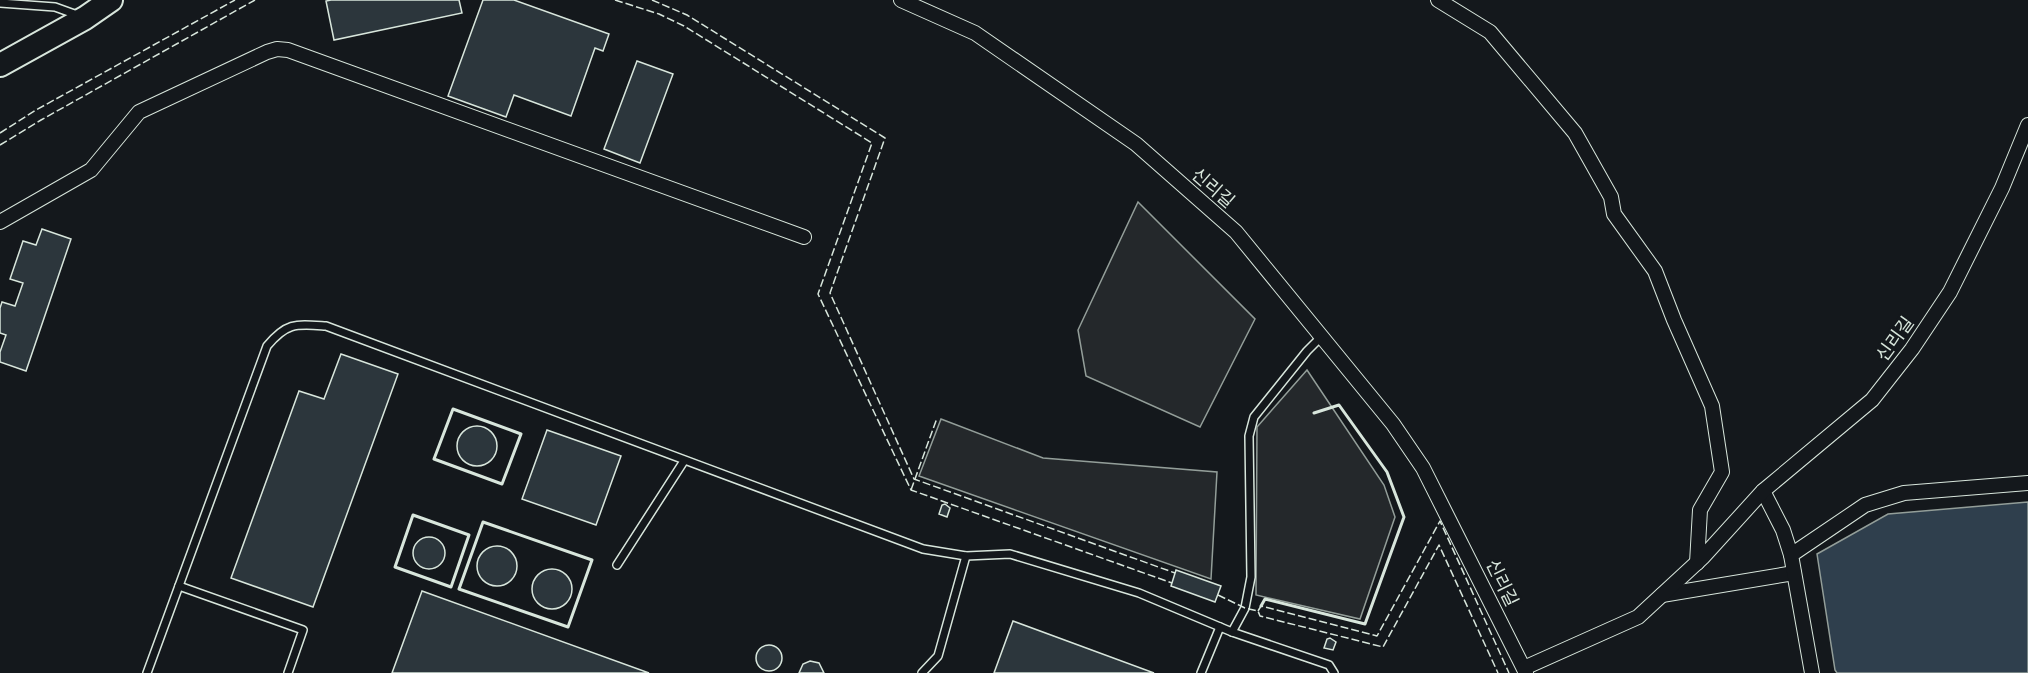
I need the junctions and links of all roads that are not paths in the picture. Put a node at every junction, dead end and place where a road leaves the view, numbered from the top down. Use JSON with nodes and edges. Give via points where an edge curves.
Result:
{"nodes":[{"id":1,"x":111,"y":0,"type":"edge"},
{"id":2,"x":901,"y":0,"type":"edge"},
{"id":3,"x":1438,"y":0,"type":"edge"},
{"id":4,"x":0,"y":3,"type":"edge"},
{"id":5,"x":85,"y":18,"type":"junction"},
{"id":6,"x":0,"y":66,"type":"edge"},
{"id":7,"x":2028,"y":125,"type":"edge"},
{"id":8,"x":0,"y":222,"type":"edge"},
{"id":9,"x":804,"y":237,"type":"dead end"},
{"id":10,"x":1322,"y":336,"type":"junction"},
{"id":11,"x":684,"y":461,"type":"junction"},
{"id":12,"x":2028,"y":483,"type":"edge"},
{"id":13,"x":1763,"y":490,"type":"junction"},
{"id":14,"x":1791,"y":555,"type":"junction"},
{"id":15,"x":966,"y":556,"type":"junction"},
{"id":16,"x":1697,"y":563,"type":"junction"},
{"id":17,"x":617,"y":565,"type":"dead end"},
{"id":18,"x":1794,"y":573,"type":"junction"},
{"id":19,"x":179,"y":586,"type":"junction"},
{"id":20,"x":1662,"y":595,"type":"junction"},
{"id":21,"x":1220,"y":627,"type":"junction"},
{"id":22,"x":1232,"y":632,"type":"junction"},
{"id":23,"x":1525,"y":671,"type":"edge"},
{"id":24,"x":147,"y":673,"type":"edge"},
{"id":25,"x":288,"y":673,"type":"edge"},
{"id":26,"x":922,"y":673,"type":"edge"},
{"id":27,"x":1201,"y":673,"type":"edge"},
{"id":28,"x":1334,"y":673,"type":"edge"},
{"id":29,"x":1812,"y":673,"type":"edge"}],
"edges":[{"from":1,"to":5,"type":"main road"},
{"from":2,"to":10,"type":"street","name":"신리길","via":[[975,33],[1136,144],[1236,232]]},
{"from":3,"to":16,"type":"street","via":[[1490,32],[1575,133],[1611,197],[1614,214],[1655,271],[1712,406],[1722,472],[1700,510]]},
{"from":4,"to":5,"type":"lane","via":[[55,7]]},
{"from":5,"to":6,"type":"main road"},
{"from":7,"to":13,"type":"street","name":"신리길","via":[[2002,188],[1950,292],[1912,349],[1872,400]]},
{"from":8,"to":9,"type":"street","via":[[91,170],[139,112],[267,52],[288,50]]},
{"from":10,"to":22,"type":"lane","via":[[1254,417],[1249,436],[1251,577],[1245,608]]},
{"from":10,"to":23,"type":"street","name":"신리길","via":[[1424,468]]},
{"from":11,"to":15,"type":"lane","via":[[923,549]]},
{"from":11,"to":17,"type":"lane"},
{"from":11,"to":19,"type":"lane","via":[[326,326],[297,324],[278,332],[267,346]]},
{"from":12,"to":14,"type":"street","via":[[1904,493],[1865,505]]},
{"from":13,"to":14,"type":"street"},
{"from":13,"to":16,"type":"street","name":"신리길"},
{"from":14,"to":18,"type":"street"},
{"from":15,"to":21,"type":"lane","via":[[1010,554],[1138,592]]},
{"from":15,"to":26,"type":"lane","via":[[938,656]]},
{"from":16,"to":20,"type":"street","name":"신리길"},
{"from":18,"to":20,"type":"street"},
{"from":18,"to":29,"type":"street"},
{"from":19,"to":24,"type":"lane"},
{"from":19,"to":25,"type":"lane","via":[[303,630]]},
{"from":20,"to":23,"type":"street","name":"신리길","via":[[1638,617]]},
{"from":21,"to":22,"type":"lane"},
{"from":21,"to":27,"type":"lane"},
{"from":22,"to":28,"type":"lane","via":[[1329,665]]}]}
